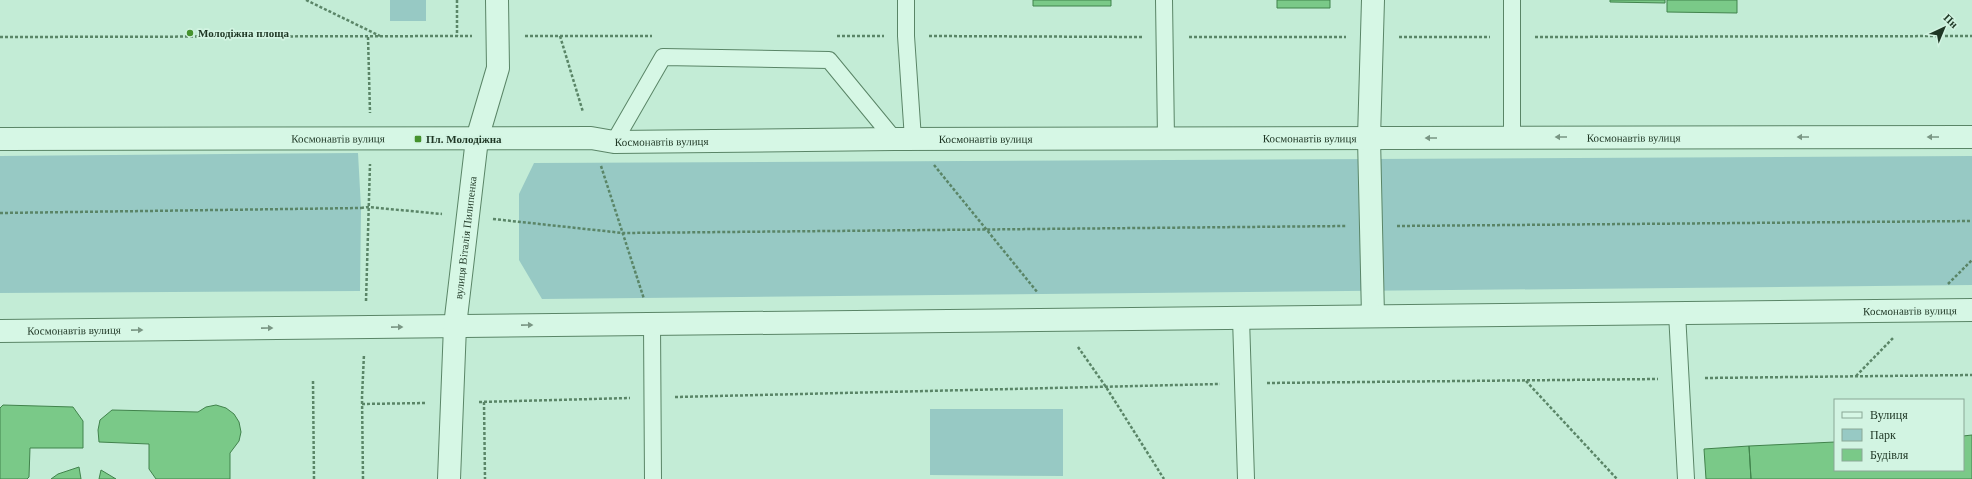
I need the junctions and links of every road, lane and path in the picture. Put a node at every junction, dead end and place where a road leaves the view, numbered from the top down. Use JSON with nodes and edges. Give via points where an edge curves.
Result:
{"nodes":[{"id":1,"x":306,"y":0,"type":"edge"},
{"id":2,"x":457,"y":0,"type":"edge"},
{"id":3,"x":497,"y":0,"type":"edge"},
{"id":4,"x":906,"y":0,"type":"edge"},
{"id":5,"x":1164,"y":0,"type":"edge"},
{"id":6,"x":1372,"y":0,"type":"edge"},
{"id":7,"x":1512,"y":0,"type":"edge"},
{"id":8,"x":368,"y":36,"type":"junction"},
{"id":9,"x":457,"y":36,"type":"junction"},
{"id":10,"x":498,"y":36,"type":"junction"},
{"id":11,"x":560,"y":36,"type":"junction"},
{"id":12,"x":654,"y":36,"type":"dead end"},
{"id":13,"x":831,"y":36,"type":"dead end"},
{"id":14,"x":906,"y":36,"type":"junction"},
{"id":15,"x":1972,"y":36,"type":"edge"},
{"id":16,"x":382,"y":37,"type":"junction"},
{"id":17,"x":1164,"y":37,"type":"junction"},
{"id":18,"x":1372,"y":37,"type":"junction"},
{"id":19,"x":1512,"y":37,"type":"junction"},
{"id":20,"x":0,"y":38,"type":"edge"},
{"id":21,"x":1972,"y":137,"type":"edge"},
{"id":22,"x":591,"y":138,"type":"junction"},
{"id":23,"x":1166,"y":138,"type":"junction"},
{"id":24,"x":1369,"y":138,"type":"junction"},
{"id":25,"x":1512,"y":138,"type":"junction"},
{"id":26,"x":0,"y":139,"type":"edge"},
{"id":27,"x":371,"y":139,"type":"junction"},
{"id":28,"x":477,"y":139,"type":"junction"},
{"id":29,"x":904,"y":139,"type":"junction"},
{"id":30,"x":614,"y":142,"type":"junction"},
{"id":31,"x":368,"y":207,"type":"junction"},
{"id":32,"x":0,"y":213,"type":"edge"},
{"id":33,"x":468,"y":217,"type":"junction"},
{"id":34,"x":1972,"y":221,"type":"edge"},
{"id":35,"x":1371,"y":226,"type":"junction"},
{"id":36,"x":986,"y":229,"type":"junction"},
{"id":37,"x":623,"y":233,"type":"junction"},
{"id":38,"x":1972,"y":310,"type":"edge"},
{"id":39,"x":1678,"y":313,"type":"junction"},
{"id":40,"x":1372,"y":316,"type":"junction"},
{"id":41,"x":1241,"y":318,"type":"junction"},
{"id":42,"x":1058,"y":320,"type":"junction"},
{"id":43,"x":652,"y":324,"type":"junction"},
{"id":44,"x":455,"y":326,"type":"junction"},
{"id":45,"x":365,"y":327,"type":"junction"},
{"id":46,"x":0,"y":331,"type":"edge"},
{"id":47,"x":1972,"y":375,"type":"edge"},
{"id":48,"x":1681,"y":378,"type":"junction"},
{"id":49,"x":1525,"y":380,"type":"junction"},
{"id":50,"x":313,"y":382,"type":"dead end"},
{"id":51,"x":1243,"y":384,"type":"junction"},
{"id":52,"x":1106,"y":387,"type":"junction"},
{"id":53,"x":652,"y":397,"type":"junction"},
{"id":54,"x":452,"y":402,"type":"junction"},
{"id":55,"x":484,"y":402,"type":"junction"},
{"id":56,"x":362,"y":404,"type":"junction"},
{"id":57,"x":314,"y":479,"type":"edge"},
{"id":58,"x":363,"y":479,"type":"edge"},
{"id":59,"x":449,"y":479,"type":"edge"},
{"id":60,"x":485,"y":479,"type":"edge"},
{"id":61,"x":653,"y":479,"type":"edge"},
{"id":62,"x":1164,"y":479,"type":"edge"},
{"id":63,"x":1246,"y":479,"type":"edge"},
{"id":64,"x":1618,"y":479,"type":"edge"},
{"id":65,"x":1686,"y":479,"type":"edge"}],
"edges":[{"from":1,"to":16,"type":"path"},
{"from":2,"to":9,"type":"path"},
{"from":3,"to":10,"type":"street","name":"вулиця Віталія Пилипенка"},
{"from":4,"to":14,"type":"lane"},
{"from":5,"to":17,"type":"lane"},
{"from":6,"to":18,"type":"street"},
{"from":7,"to":19,"type":"lane"},
{"from":8,"to":16,"type":"path"},
{"from":8,"to":20,"type":"path"},
{"from":8,"to":27,"type":"path"},
{"from":9,"to":10,"type":"path"},
{"from":9,"to":16,"type":"path"},
{"from":10,"to":11,"type":"path"},
{"from":10,"to":28,"type":"street","name":"вулиця Віталія Пилипенка","via":[[498,68]]},
{"from":11,"to":12,"type":"path"},
{"from":11,"to":22,"type":"path"},
{"from":13,"to":14,"type":"path"},
{"from":14,"to":17,"type":"path"},
{"from":14,"to":29,"type":"lane"},
{"from":15,"to":19,"type":"path"},
{"from":17,"to":18,"type":"path"},
{"from":17,"to":23,"type":"lane"},
{"from":18,"to":19,"type":"path"},
{"from":18,"to":24,"type":"street"},
{"from":19,"to":25,"type":"lane"},
{"from":21,"to":25,"type":"street","name":"Космонавтів вулиця","one_way":true},
{"from":22,"to":28,"type":"street","name":"Космонавтів вулиця"},
{"from":22,"to":30,"type":"street","name":"Космонавтів вулиця"},
{"from":22,"to":37,"type":"path"},
{"from":23,"to":24,"type":"street","name":"Космонавтів вулиця"},
{"from":23,"to":29,"type":"street","name":"Космонавтів вулиця"},
{"from":25,"to":24,"type":"street","name":"Космонавтів вулиця","one_way":true},
{"from":24,"to":35,"type":"street"},
{"from":26,"to":27,"type":"street","name":"Космонавтів вулиця"},
{"from":27,"to":28,"type":"street","name":"Космонавтів вулиця"},
{"from":27,"to":31,"type":"path"},
{"from":28,"to":33,"type":"street","name":"вулиця Віталія Пилипенка"},
{"from":29,"to":30,"type":"street","name":"Космонавтів вулиця"},
{"from":29,"to":30,"type":"lane","via":[[829,60],[663,57]]},
{"from":29,"to":36,"type":"path"},
{"from":31,"to":32,"type":"path"},
{"from":31,"to":33,"type":"path"},
{"from":31,"to":45,"type":"path"},
{"from":33,"to":37,"type":"path"},
{"from":33,"to":44,"type":"street","name":"вулиця Віталія Пилипенка"},
{"from":34,"to":35,"type":"path"},
{"from":35,"to":36,"type":"path"},
{"from":35,"to":40,"type":"street"},
{"from":36,"to":37,"type":"path"},
{"from":36,"to":42,"type":"path"},
{"from":37,"to":43,"type":"path"},
{"from":38,"to":39,"type":"street","name":"Космонавтів вулиця"},
{"from":39,"to":40,"type":"street","name":"Космонавтів вулиця"},
{"from":39,"to":48,"type":"lane"},
{"from":40,"to":41,"type":"street","name":"Космонавтів вулиця"},
{"from":41,"to":42,"type":"street","name":"Космонавтів вулиця"},
{"from":41,"to":51,"type":"lane"},
{"from":42,"to":43,"type":"street","name":"Космонавтів вулиця"},
{"from":42,"to":52,"type":"path"},
{"from":44,"to":43,"type":"street","name":"Космонавтів вулиця","one_way":true},
{"from":43,"to":53,"type":"lane"},
{"from":45,"to":44,"type":"street","name":"Космонавтів вулиця","one_way":true},
{"from":44,"to":54,"type":"street","name":"вулиця Віталія Пилипенка"},
{"from":46,"to":45,"type":"street","name":"Космонавтів вулиця","one_way":true},
{"from":45,"to":56,"type":"path"},
{"from":47,"to":48,"type":"path"},
{"from":48,"to":49,"type":"path"},
{"from":48,"to":65,"type":"lane"},
{"from":49,"to":51,"type":"path"},
{"from":49,"to":64,"type":"path"},
{"from":50,"to":57,"type":"path"},
{"from":51,"to":52,"type":"path"},
{"from":51,"to":63,"type":"lane"},
{"from":52,"to":53,"type":"path"},
{"from":52,"to":62,"type":"path"},
{"from":53,"to":55,"type":"path"},
{"from":53,"to":61,"type":"lane"},
{"from":54,"to":55,"type":"path"},
{"from":54,"to":56,"type":"path"},
{"from":54,"to":59,"type":"street","name":"вулиця Віталія Пилипенка"},
{"from":55,"to":60,"type":"path"},
{"from":56,"to":58,"type":"path"}]}
